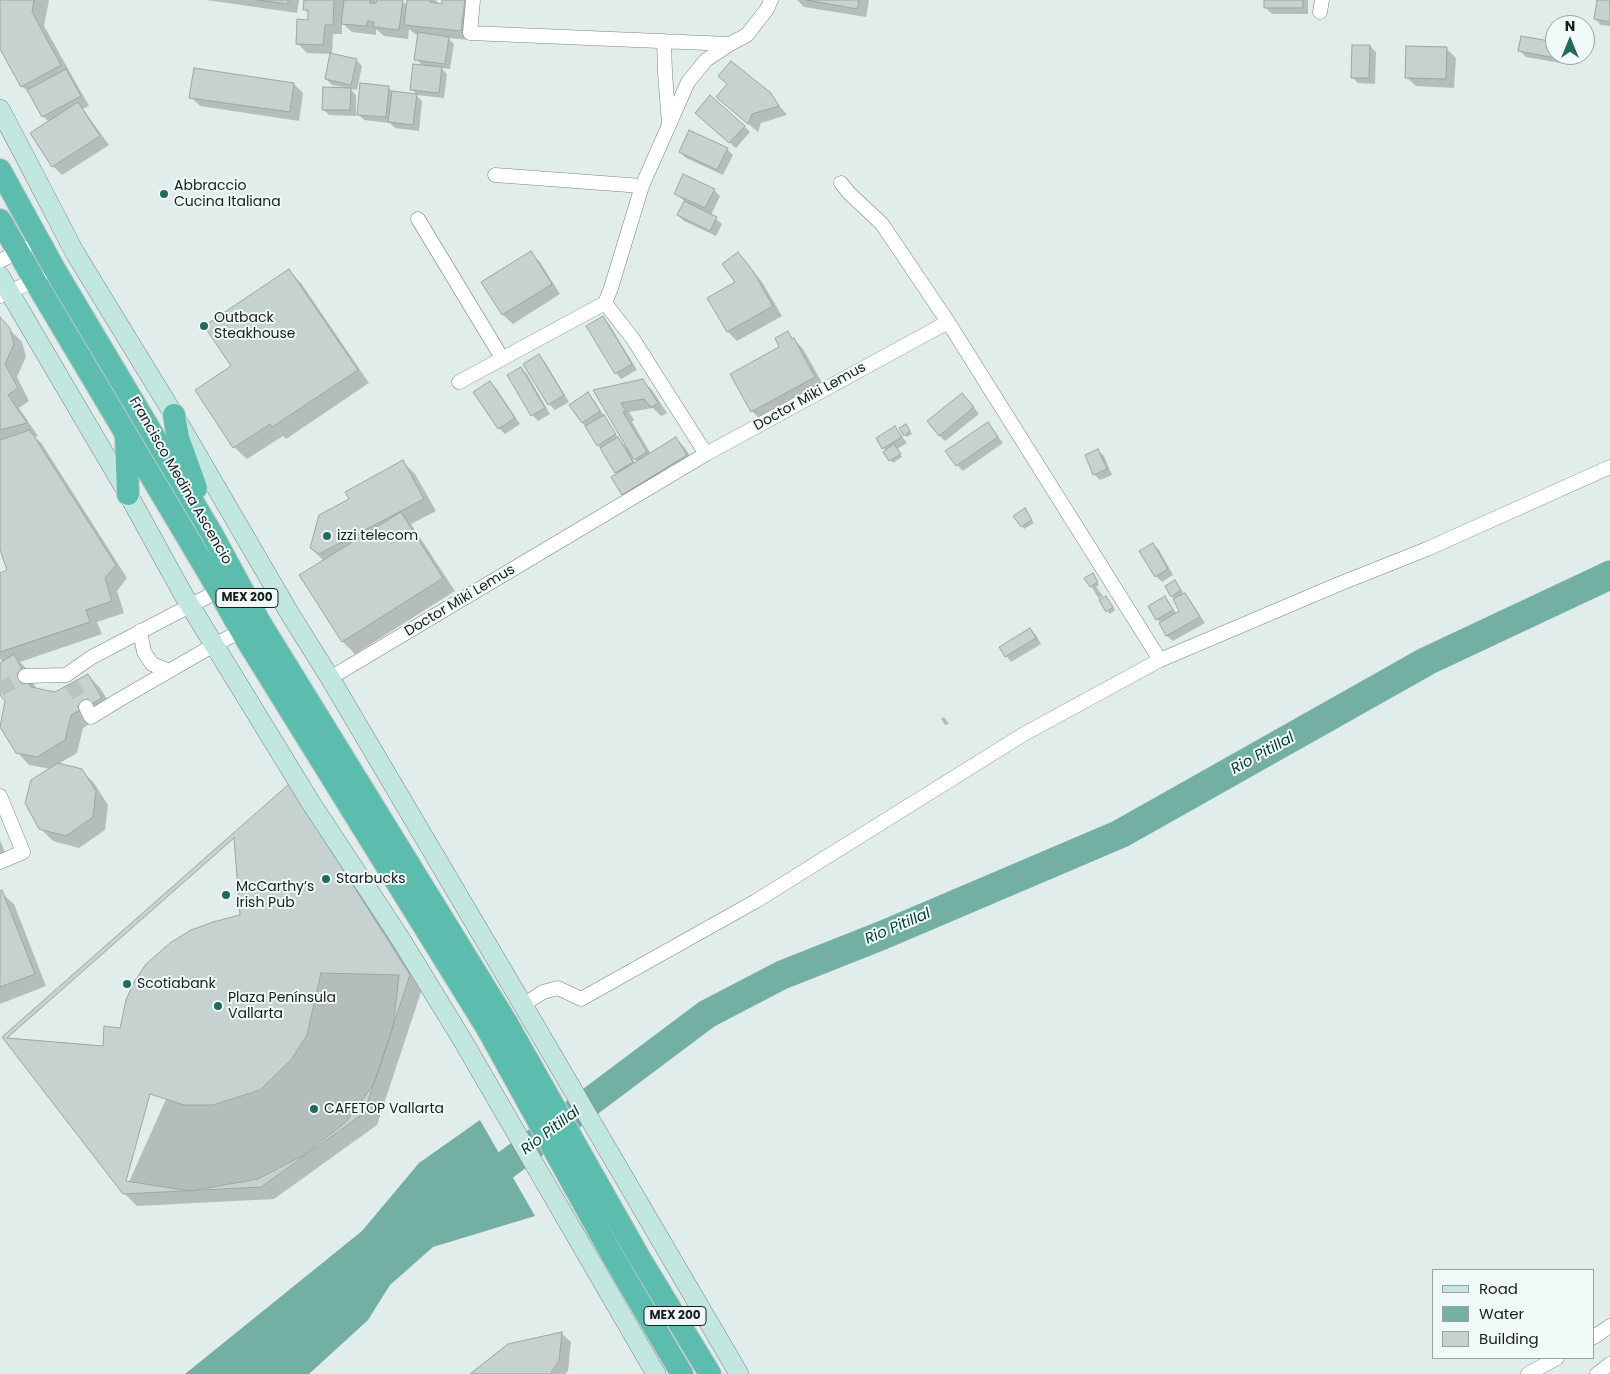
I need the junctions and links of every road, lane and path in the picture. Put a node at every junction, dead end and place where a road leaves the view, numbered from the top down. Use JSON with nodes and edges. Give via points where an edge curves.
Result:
{"nodes":[{"id":1,"x":473,"y":0,"type":"edge"},
{"id":2,"x":771,"y":0,"type":"edge"},
{"id":3,"x":664,"y":41,"type":"junction"},
{"id":4,"x":730,"y":44,"type":"junction"},
{"id":5,"x":0,"y":109,"type":"edge"},
{"id":6,"x":669,"y":124,"type":"junction"},
{"id":7,"x":0,"y":170,"type":"edge"},
{"id":8,"x":494,"y":175,"type":"dead end"},
{"id":9,"x":842,"y":183,"type":"dead end"},
{"id":10,"x":642,"y":186,"type":"junction"},
{"id":11,"x":418,"y":219,"type":"dead end"},
{"id":12,"x":0,"y":220,"type":"edge"},
{"id":13,"x":38,"y":241,"type":"junction"},
{"id":14,"x":9,"y":256,"type":"edge"},
{"id":15,"x":55,"y":270,"type":"junction"},
{"id":16,"x":0,"y":276,"type":"edge"},
{"id":17,"x":35,"y":281,"type":"junction"},
{"id":18,"x":5,"y":294,"type":"edge"},
{"id":19,"x":605,"y":303,"type":"junction"},
{"id":20,"x":948,"y":322,"type":"junction"},
{"id":21,"x":502,"y":358,"type":"junction"},
{"id":22,"x":459,"y":382,"type":"dead end"},
{"id":23,"x":174,"y":415,"type":"junction"},
{"id":24,"x":126,"y":435,"type":"junction"},
{"id":25,"x":706,"y":454,"type":"junction"},
{"id":26,"x":1610,"y":467,"type":"edge"},
{"id":27,"x":128,"y":494,"type":"junction"},
{"id":28,"x":212,"y":534,"type":"junction"},
{"id":29,"x":228,"y":586,"type":"junction"},
{"id":30,"x":191,"y":606,"type":"junction"},
{"id":31,"x":250,"y":626,"type":"junction"},
{"id":32,"x":140,"y":631,"type":"junction"},
{"id":33,"x":214,"y":645,"type":"junction"},
{"id":34,"x":1160,"y":660,"type":"junction"},
{"id":35,"x":169,"y":671,"type":"junction"},
{"id":36,"x":25,"y":676,"type":"tunnel mouth"},
{"id":37,"x":330,"y":678,"type":"junction"},
{"id":38,"x":89,"y":712,"type":"dead end"},
{"id":39,"x":0,"y":796,"type":"edge"},
{"id":40,"x":0,"y":862,"type":"edge"},
{"id":41,"x":524,"y":1007,"type":"junction"},
{"id":42,"x":496,"y":1024,"type":"junction"},
{"id":43,"x":1610,"y":1326,"type":"edge"},
{"id":44,"x":1595,"y":1336,"type":"edge"},
{"id":45,"x":1555,"y":1359,"type":"edge"},
{"id":46,"x":1610,"y":1364,"type":"edge"},
{"id":47,"x":656,"y":1374,"type":"edge"},
{"id":48,"x":682,"y":1374,"type":"edge"},
{"id":49,"x":710,"y":1374,"type":"edge"},
{"id":50,"x":739,"y":1374,"type":"edge"},
{"id":51,"x":1528,"y":1374,"type":"edge"},
{"id":52,"x":1597,"y":1374,"type":"edge"}],
"edges":[{"from":1,"to":3,"type":"street","via":[[470,33]]},
{"from":2,"to":4,"type":"street","via":[[747,35]]},
{"from":3,"to":4,"type":"street"},
{"from":3,"to":6,"type":"street"},
{"from":4,"to":6,"type":"street","via":[[706,60],[688,82]]},
{"from":5,"to":23,"type":"main road","via":[[75,253]]},
{"from":6,"to":10,"type":"street"},
{"from":7,"to":13,"type":"highway","name":"Francisco Medina Ascencio","number":"MEX 200"},
{"from":8,"to":10,"type":"street"},
{"from":9,"to":20,"type":"street","via":[[882,224]]},
{"from":10,"to":19,"type":"street"},
{"from":11,"to":21,"type":"street"},
{"from":12,"to":14,"type":"highway","name":"Francisco Medina Ascencio","number":"MEX 200"},
{"from":13,"to":14,"type":"street"},
{"from":13,"to":15,"type":"highway","name":"Francisco Medina Ascencio","number":"MEX 200"},
{"from":14,"to":17,"type":"highway","name":"Francisco Medina Ascencio","number":"MEX 200"},
{"from":15,"to":17,"type":"street"},
{"from":15,"to":28,"type":"highway","name":"Francisco Medina Ascencio","number":"MEX 200"},
{"from":16,"to":18,"type":"main road"},
{"from":17,"to":18,"type":"street"},
{"from":17,"to":24,"type":"highway","name":"Francisco Medina Ascencio","number":"MEX 200"},
{"from":18,"to":27,"type":"main road"},
{"from":19,"to":21,"type":"street"},
{"from":19,"to":25,"type":"street"},
{"from":20,"to":25,"type":"street","name":"Doctor Miki Lemus"},
{"from":20,"to":34,"type":"street"},
{"from":21,"to":22,"type":"street"},
{"from":23,"to":28,"type":"highway","via":[[178,438]]},
{"from":23,"to":37,"type":"main road"},
{"from":24,"to":27,"type":"highway"},
{"from":24,"to":29,"type":"highway","name":"Francisco Medina Ascencio","number":"MEX 200"},
{"from":25,"to":37,"type":"street","name":"Doctor Miki Lemus"},
{"from":26,"to":34,"type":"street","via":[[1427,549]]},
{"from":27,"to":30,"type":"main road"},
{"from":28,"to":29,"type":"highway","name":"Francisco Medina Ascencio","number":"MEX 200"},
{"from":29,"to":30,"type":"street"},
{"from":29,"to":31,"type":"highway","name":"Francisco Medina Ascencio","number":"MEX 200"},
{"from":30,"to":32,"type":"street"},
{"from":30,"to":33,"type":"main road"},
{"from":31,"to":33,"type":"street"},
{"from":31,"to":42,"type":"highway","name":"Francisco Medina Ascencio","number":"MEX 200"},
{"from":32,"to":35,"type":"street","via":[[144,652],[152,664]]},
{"from":32,"to":36,"type":"street","via":[[92,658],[68,679]]},
{"from":33,"to":35,"type":"street"},
{"from":33,"to":47,"type":"main road","via":[[464,1041]]},
{"from":34,"to":41,"type":"street","via":[[1024,734],[756,901],[581,998],[558,988],[543,992]]},
{"from":35,"to":38,"type":"street"},
{"from":37,"to":41,"type":"main road"},
{"from":39,"to":40,"type":"street","via":[[23,852]]},
{"from":41,"to":50,"type":"main road"},
{"from":42,"to":48,"type":"highway","number":"MEX 200","via":[[617,1264]]},
{"from":42,"to":49,"type":"highway","number":"MEX 200"},
{"from":43,"to":44,"type":"street"},
{"from":45,"to":51,"type":"street"},
{"from":46,"to":52,"type":"street"}]}
